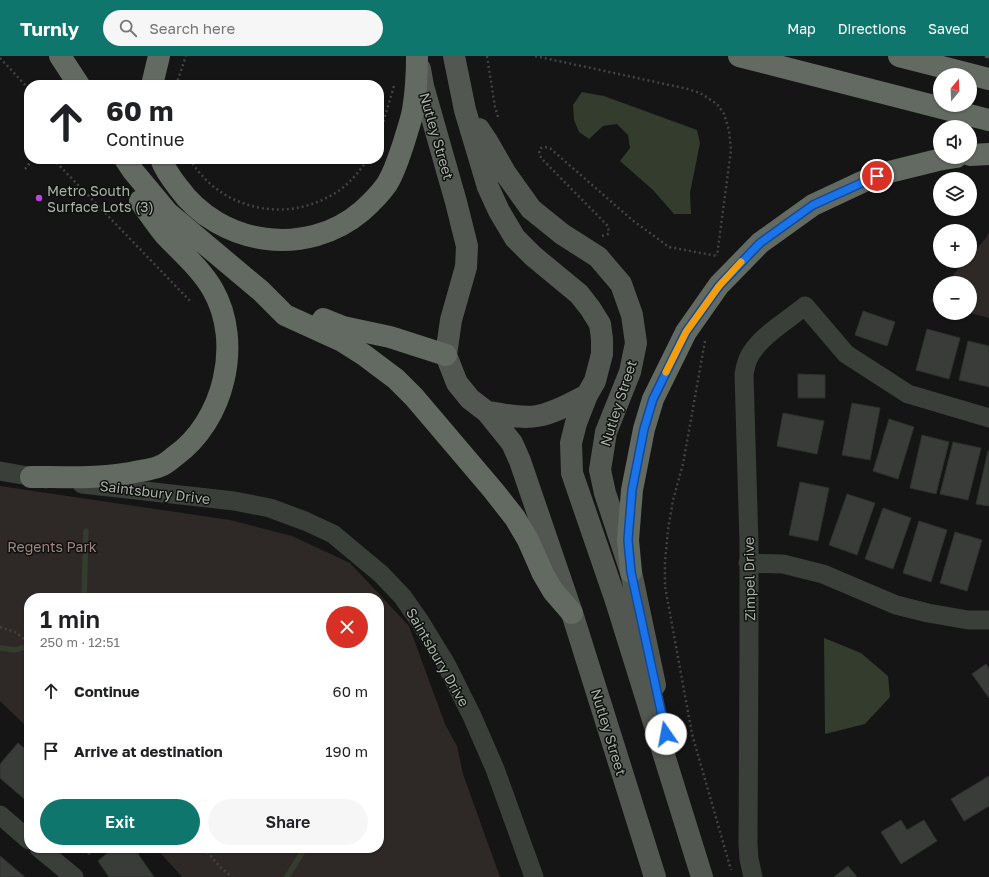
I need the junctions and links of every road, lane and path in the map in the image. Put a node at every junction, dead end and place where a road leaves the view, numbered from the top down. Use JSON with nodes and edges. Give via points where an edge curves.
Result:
{"nodes":[{"id":1,"x":60,"y":56,"type":"edge"},
{"id":2,"x":159,"y":56,"type":"edge"},
{"id":3,"x":186,"y":56,"type":"edge"},
{"id":4,"x":418,"y":56,"type":"edge"},
{"id":5,"x":454,"y":56,"type":"edge"},
{"id":6,"x":487,"y":56,"type":"edge"},
{"id":7,"x":535,"y":56,"type":"edge"},
{"id":8,"x":739,"y":56,"type":"edge"},
{"id":9,"x":899,"y":56,"type":"edge"},
{"id":10,"x":0,"y":58,"type":"edge"},
{"id":11,"x":989,"y":79,"type":"edge"},
{"id":12,"x":75,"y":80,"type":"edge"},
{"id":13,"x":153,"y":80,"type":"edge"},
{"id":14,"x":178,"y":80,"type":"edge"},
{"id":15,"x":24,"y":83,"type":"edge"},
{"id":16,"x":395,"y":84,"type":"dead end"},
{"id":17,"x":465,"y":110,"type":"junction"},
{"id":18,"x":384,"y":120,"type":"edge"},
{"id":19,"x":989,"y":120,"type":"edge"},
{"id":20,"x":499,"y":121,"type":"dead end"},
{"id":21,"x":989,"y":154,"type":"edge"},
{"id":22,"x":977,"y":155,"type":"edge"},
{"id":23,"x":933,"y":161,"type":"edge"},
{"id":24,"x":29,"y":164,"type":"edge"},
{"id":25,"x":58,"y":164,"type":"edge"},
{"id":26,"x":117,"y":164,"type":"edge"},
{"id":27,"x":128,"y":164,"type":"edge"},
{"id":28,"x":163,"y":164,"type":"edge"},
{"id":29,"x":193,"y":164,"type":"edge"},
{"id":30,"x":364,"y":164,"type":"edge"},
{"id":31,"x":25,"y":169,"type":"dead end"},
{"id":32,"x":600,"y":235,"type":"dead end"},
{"id":33,"x":716,"y":256,"type":"junction"},
{"id":34,"x":716,"y":261,"type":"dead end"},
{"id":35,"x":261,"y":291,"type":"junction"},
{"id":36,"x":192,"y":303,"type":"dead end"},
{"id":37,"x":706,"y":337,"type":"dead end"},
{"id":38,"x":446,"y":355,"type":"junction"},
{"id":39,"x":587,"y":395,"type":"junction"},
{"id":40,"x":487,"y":412,"type":"junction"},
{"id":41,"x":989,"y":418,"type":"edge"},
{"id":42,"x":0,"y":471,"type":"edge"},
{"id":43,"x":31,"y":477,"type":"junction"},
{"id":44,"x":748,"y":563,"type":"junction"},
{"id":45,"x":631,"y":572,"type":"junction"},
{"id":46,"x":572,"y":614,"type":"junction"},
{"id":47,"x":989,"y":620,"type":"edge"},
{"id":48,"x":0,"y":627,"type":"edge"},
{"id":49,"x":24,"y":639,"type":"edge"},
{"id":50,"x":0,"y":815,"type":"edge"},
{"id":51,"x":686,"y":823,"type":"junction"},
{"id":52,"x":24,"y":836,"type":"edge"},
{"id":53,"x":45,"y":853,"type":"edge"},
{"id":54,"x":208,"y":853,"type":"edge"},
{"id":55,"x":74,"y":877,"type":"edge"},
{"id":56,"x":232,"y":877,"type":"edge"},
{"id":57,"x":534,"y":877,"type":"edge"},
{"id":58,"x":655,"y":877,"type":"edge"},
{"id":59,"x":702,"y":877,"type":"edge"},
{"id":60,"x":733,"y":877,"type":"edge"},
{"id":61,"x":753,"y":877,"type":"edge"}],
"edges":[{"from":1,"to":12,"type":"highway"},
{"from":2,"to":13,"type":"highway"},
{"from":3,"to":14,"type":"path"},
{"from":4,"to":28,"type":"highway","via":[[413,112],[397,163],[387,184],[355,217],[336,228],[316,236],[292,240],[269,240],[247,236],[205,216],[186,199]]},
{"from":4,"to":38,"type":"main road","name":"Nutley Street","via":[[423,86],[467,246],[466,267],[451,320]]},
{"from":5,"to":17,"type":"main road","name":"Nutley Street"},
{"from":6,"to":20,"type":"path"},
{"from":7,"to":33,"type":"path","via":[[688,89],[717,104],[724,114],[729,130],[731,150]]},
{"from":8,"to":19,"type":"highway"},
{"from":9,"to":11,"type":"highway"},
{"from":10,"to":15,"type":"path"},
{"from":16,"to":18,"type":"path"},
{"from":17,"to":39,"type":"main road","name":"Nutley Street","via":[[488,187],[498,211],[515,238],[579,294],[600,324],[602,354],[595,381]]},
{"from":17,"to":45,"type":"main road","name":"Nutley Street","via":[[531,208],[562,234],[598,257],[621,284],[632,315],[636,343],[630,372],[606,432],[600,470]]},
{"from":21,"to":22,"type":"highway"},
{"from":23,"to":45,"type":"highway","via":[[877,176],[813,205],[760,243],[719,286],[686,332],[653,399],[644,429],[632,490],[628,540]]},
{"from":24,"to":31,"type":"path"},
{"from":25,"to":36,"type":"path"},
{"from":26,"to":43,"type":"highway","via":[[164,233],[213,290],[221,307],[224,318],[226,367],[220,392],[211,415],[196,437],[161,466],[105,477]]},
{"from":27,"to":35,"type":"highway","via":[[168,213]]},
{"from":29,"to":30,"type":"path","via":[[201,175],[224,195],[246,204],[276,210],[310,205],[326,198],[351,180]]},
{"from":32,"to":33,"type":"path","via":[[608,234],[606,225],[541,158],[541,148],[551,149],[631,219],[669,247]]},
{"from":33,"to":34,"type":"path"},
{"from":35,"to":38,"type":"highway","via":[[296,309],[343,327],[390,337]]},
{"from":35,"to":46,"type":"highway","via":[[285,315],[342,341],[396,379],[414,397],[515,518],[553,591]]},
{"from":37,"to":60,"type":"path","via":[[685,458],[669,523],[665,586],[692,734]]},
{"from":38,"to":40,"type":"main road","name":"Nutley Street","via":[[457,383],[470,399]]},
{"from":39,"to":40,"type":"main road","name":"Nutley Street","via":[[552,412],[536,416]]},
{"from":39,"to":51,"type":"main road","name":"Nutley Street","via":[[571,443],[572,473],[616,601]]},
{"from":40,"to":46,"type":"main road","name":"Nutley Street","via":[[512,443]]},
{"from":41,"to":44,"type":"street","name":"Zimpel Drive","via":[[908,394],[846,354],[805,306],[757,346],[748,358],[744,374]]},
{"from":42,"to":43,"type":"street","name":"Saintsbury Drive"},
{"from":43,"to":57,"type":"street","name":"Saintsbury Drive","via":[[234,501],[270,508],[333,534],[381,574],[402,596],[446,664],[495,770]]},
{"from":44,"to":47,"type":"street","via":[[783,564],[823,574],[896,605],[928,613],[968,620]]},
{"from":44,"to":61,"type":"street","name":"Zimpel Drive","via":[[748,844]]},
{"from":45,"to":51,"type":"main road","name":"Nutley Street"},
{"from":46,"to":58,"type":"main road","name":"Nutley Street"},
{"from":48,"to":49,"type":"path","via":[[15,632]]},
{"from":50,"to":52,"type":"street"},
{"from":51,"to":59,"type":"main road","name":"Nutley Street"},
{"from":53,"to":55,"type":"street"},
{"from":54,"to":56,"type":"path"}]}
